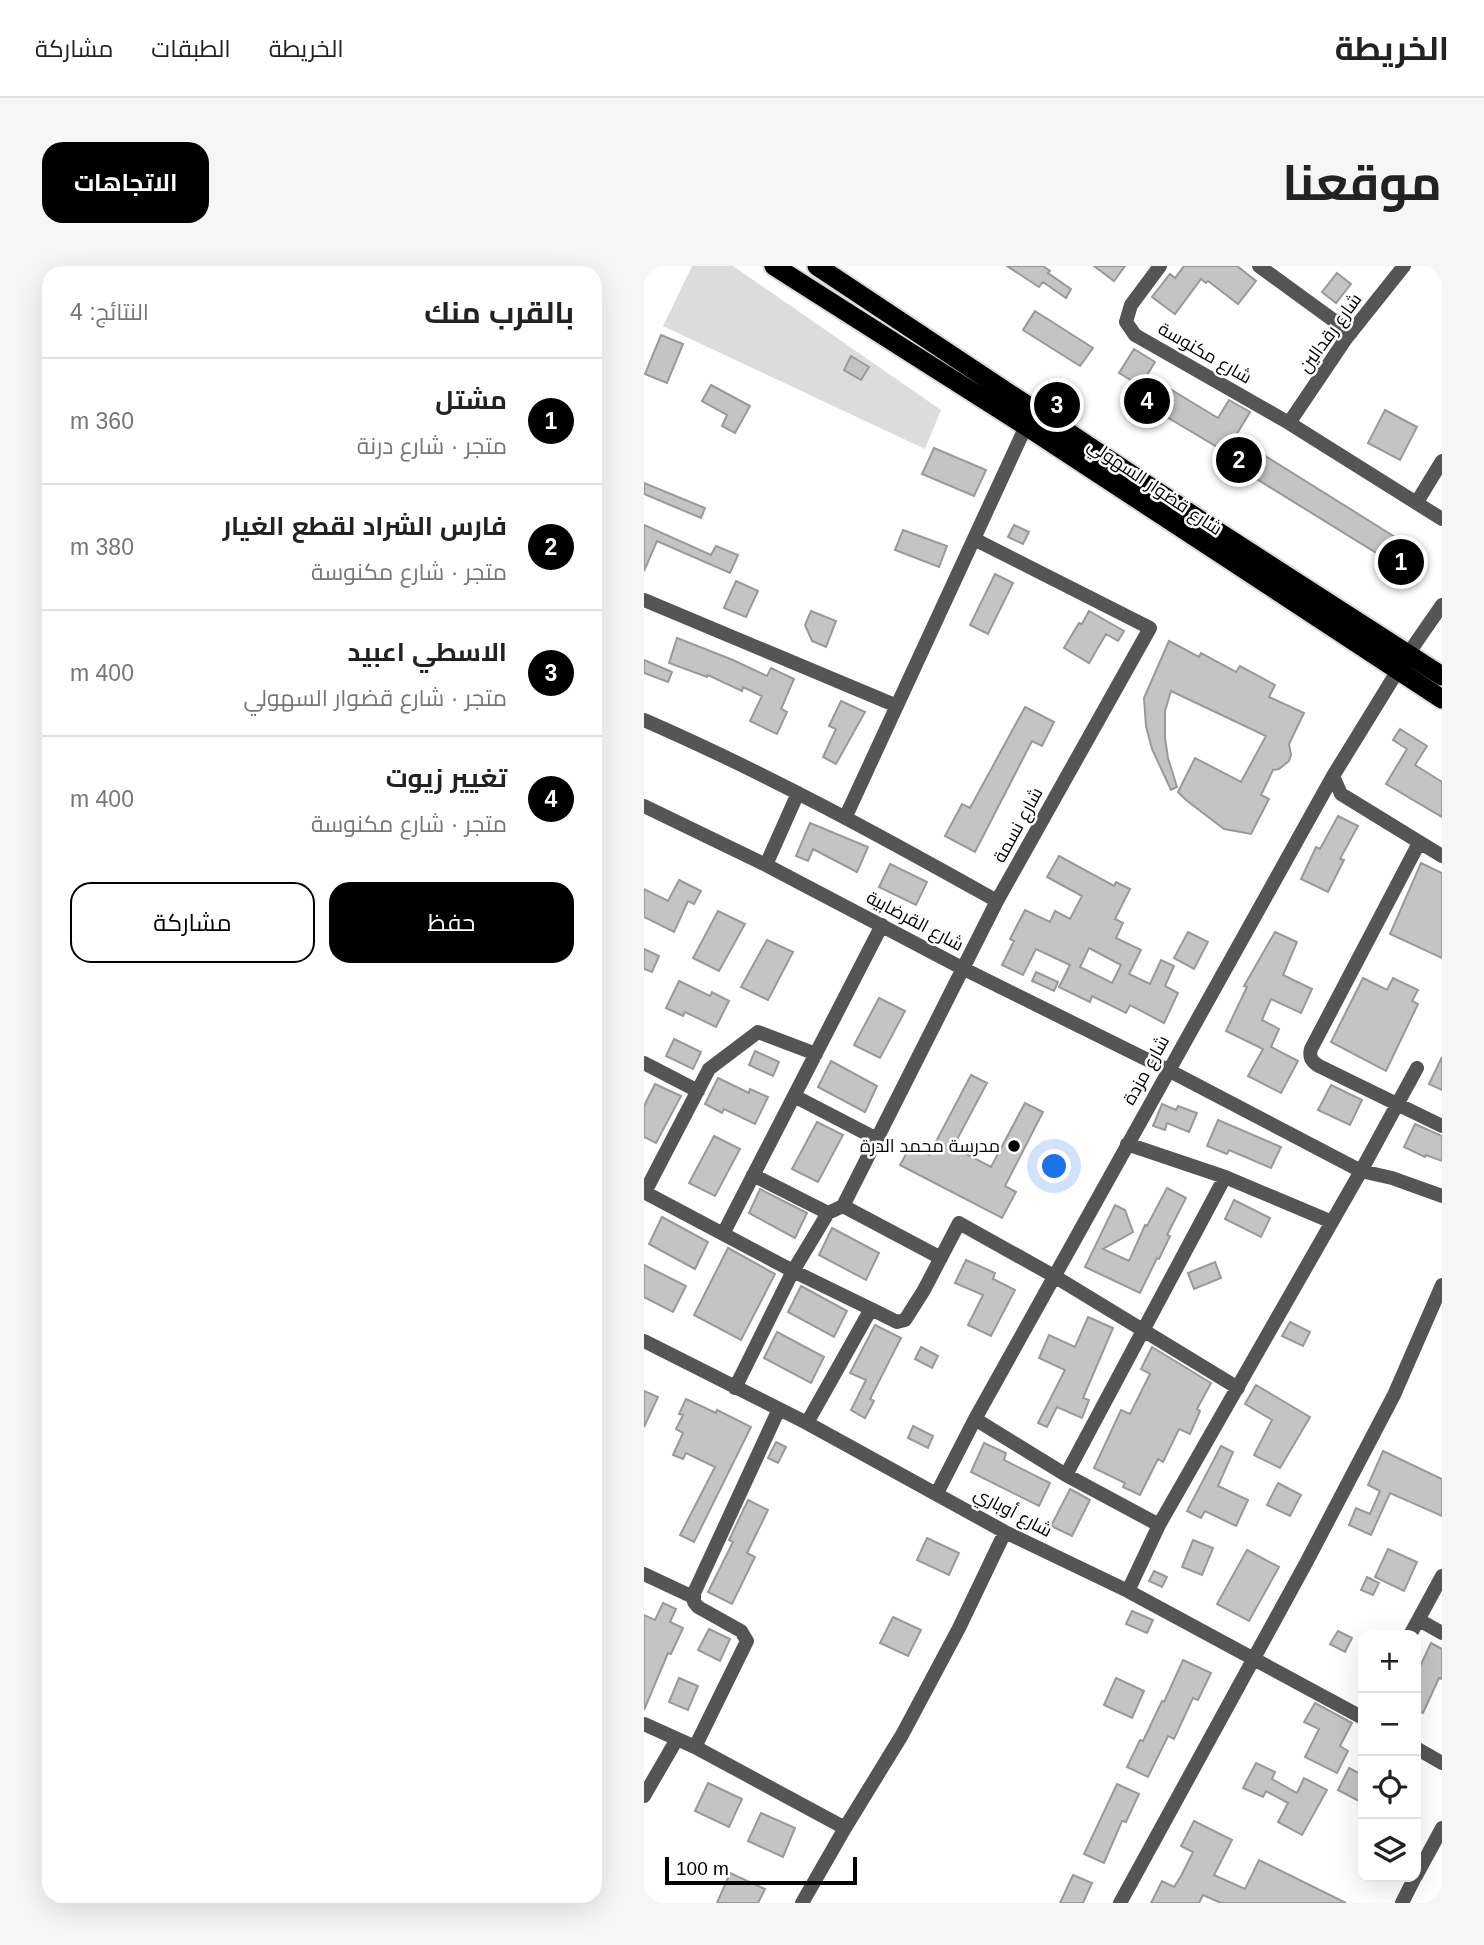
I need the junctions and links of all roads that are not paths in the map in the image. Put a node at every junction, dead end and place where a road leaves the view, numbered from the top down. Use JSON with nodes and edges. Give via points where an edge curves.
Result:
{"nodes":[{"id":1,"x":774,"y":266,"type":"edge"},
{"id":2,"x":817,"y":266,"type":"edge"},
{"id":3,"x":1160,"y":266,"type":"edge"},
{"id":4,"x":1259,"y":266,"type":"edge"},
{"id":5,"x":1404,"y":266,"type":"edge"},
{"id":6,"x":1351,"y":333,"type":"junction"},
{"id":7,"x":1289,"y":423,"type":"junction"},
{"id":8,"x":1026,"y":426,"type":"junction"},
{"id":9,"x":1442,"y":461,"type":"edge"},
{"id":10,"x":1417,"y":502,"type":"junction"},
{"id":11,"x":1442,"y":519,"type":"edge"},
{"id":12,"x":974,"y":539,"type":"junction"},
{"id":13,"x":644,"y":600,"type":"edge"},
{"id":14,"x":1442,"y":606,"type":"edge"},
{"id":15,"x":1403,"y":663,"type":"junction"},
{"id":16,"x":1442,"y":676,"type":"edge"},
{"id":17,"x":1442,"y":699,"type":"edge"},
{"id":18,"x":897,"y":706,"type":"junction"},
{"id":19,"x":644,"y":720,"type":"edge"},
{"id":20,"x":1333,"y":776,"type":"junction"},
{"id":21,"x":798,"y":793,"type":"junction"},
{"id":22,"x":644,"y":806,"type":"edge"},
{"id":23,"x":846,"y":816,"type":"junction"},
{"id":24,"x":1419,"y":844,"type":"junction"},
{"id":25,"x":1442,"y":856,"type":"edge"},
{"id":26,"x":766,"y":865,"type":"junction"},
{"id":27,"x":998,"y":901,"type":"junction"},
{"id":28,"x":882,"y":925,"type":"junction"},
{"id":29,"x":962,"y":968,"type":"junction"},
{"id":30,"x":816,"y":1054,"type":"junction"},
{"id":31,"x":644,"y":1063,"type":"edge"},
{"id":32,"x":1417,"y":1068,"type":"dead end"},
{"id":33,"x":1168,"y":1070,"type":"junction"},
{"id":34,"x":698,"y":1091,"type":"junction"},
{"id":35,"x":794,"y":1096,"type":"junction"},
{"id":36,"x":1397,"y":1106,"type":"junction"},
{"id":37,"x":1442,"y":1126,"type":"edge"},
{"id":38,"x":877,"y":1139,"type":"junction"},
{"id":39,"x":1127,"y":1144,"type":"junction"},
{"id":40,"x":1362,"y":1171,"type":"junction"},
{"id":41,"x":753,"y":1175,"type":"junction"},
{"id":42,"x":1225,"y":1177,"type":"junction"},
{"id":43,"x":645,"y":1192,"type":"edge"},
{"id":44,"x":1442,"y":1196,"type":"edge"},
{"id":45,"x":843,"y":1206,"type":"junction"},
{"id":46,"x":828,"y":1213,"type":"junction"},
{"id":47,"x":1332,"y":1222,"type":"junction"},
{"id":48,"x":723,"y":1234,"type":"junction"},
{"id":49,"x":941,"y":1258,"type":"junction"},
{"id":50,"x":793,"y":1271,"type":"junction"},
{"id":51,"x":1054,"y":1276,"type":"junction"},
{"id":52,"x":1440,"y":1295,"type":"edge"},
{"id":53,"x":871,"y":1308,"type":"junction"},
{"id":54,"x":1145,"y":1330,"type":"junction"},
{"id":55,"x":644,"y":1341,"type":"edge"},
{"id":56,"x":735,"y":1388,"type":"junction"},
{"id":57,"x":1238,"y":1388,"type":"junction"},
{"id":58,"x":779,"y":1409,"type":"junction"},
{"id":59,"x":975,"y":1419,"type":"junction"},
{"id":60,"x":807,"y":1423,"type":"junction"},
{"id":61,"x":1066,"y":1475,"type":"junction"},
{"id":62,"x":937,"y":1493,"type":"junction"},
{"id":63,"x":1159,"y":1525,"type":"junction"},
{"id":64,"x":1005,"y":1532,"type":"junction"},
{"id":65,"x":644,"y":1574,"type":"edge"},
{"id":66,"x":1442,"y":1576,"type":"edge"},
{"id":67,"x":1128,"y":1591,"type":"junction"},
{"id":68,"x":693,"y":1597,"type":"junction"},
{"id":69,"x":1419,"y":1620,"type":"junction"},
{"id":70,"x":1413,"y":1630,"type":"edge"},
{"id":71,"x":1442,"y":1633,"type":"edge"},
{"id":72,"x":1253,"y":1660,"type":"junction"},
{"id":73,"x":1358,"y":1713,"type":"edge"},
{"id":74,"x":644,"y":1724,"type":"edge"},
{"id":75,"x":677,"y":1739,"type":"junction"},
{"id":76,"x":695,"y":1746,"type":"junction"},
{"id":77,"x":1421,"y":1751,"type":"edge"},
{"id":78,"x":1442,"y":1763,"type":"edge"},
{"id":79,"x":644,"y":1796,"type":"edge"},
{"id":80,"x":845,"y":1828,"type":"junction"},
{"id":81,"x":1442,"y":1828,"type":"edge"},
{"id":82,"x":1421,"y":1867,"type":"edge"},
{"id":83,"x":1413,"y":1882,"type":"edge"},
{"id":84,"x":802,"y":1903,"type":"edge"},
{"id":85,"x":1120,"y":1903,"type":"edge"},
{"id":86,"x":1402,"y":1903,"type":"edge"}],
"edges":[{"from":1,"to":8,"type":"highway","name":"شارع قضوار السهولي"},
{"from":2,"to":15,"type":"highway","via":[[1198,519]]},
{"from":3,"to":7,"type":"street","name":"شارع مكنوسة","via":[[1131,305],[1126,322],[1135,335]]},
{"from":4,"to":6,"type":"street"},
{"from":5,"to":6,"type":"street","name":"شارع رقدالين"},
{"from":6,"to":7,"type":"street","name":"شارع رقدالين"},
{"from":7,"to":10,"type":"street"},
{"from":8,"to":12,"type":"street"},
{"from":8,"to":15,"type":"highway","name":"شارع قضوار السهولي"},
{"from":9,"to":10,"type":"street"},
{"from":10,"to":11,"type":"street"},
{"from":12,"to":18,"type":"street"},
{"from":12,"to":27,"type":"street","name":"شارع نسمة","via":[[1150,628]]},
{"from":13,"to":18,"type":"street"},
{"from":14,"to":15,"type":"street","name":"شارع مزدة"},
{"from":15,"to":16,"type":"highway"},
{"from":15,"to":17,"type":"highway","name":"شارع قضوار السهولي"},
{"from":15,"to":20,"type":"street","name":"شارع مزدة"},
{"from":18,"to":23,"type":"street"},
{"from":19,"to":21,"type":"street"},
{"from":20,"to":24,"type":"street","via":[[1342,794]]},
{"from":20,"to":33,"type":"street","name":"شارع مزدة"},
{"from":21,"to":23,"type":"street"},
{"from":21,"to":26,"type":"street"},
{"from":22,"to":26,"type":"street","name":"شارع القرضابية"},
{"from":23,"to":27,"type":"street"},
{"from":24,"to":25,"type":"street"},
{"from":24,"to":36,"type":"street","via":[[1310,1055],[1318,1066]]},
{"from":26,"to":28,"type":"street","name":"شارع القرضابية"},
{"from":27,"to":29,"type":"street","name":"شارع نسمة"},
{"from":28,"to":29,"type":"street","name":"شارع القرضابية"},
{"from":28,"to":30,"type":"street"},
{"from":29,"to":33,"type":"street","name":"شارع القرضابية"},
{"from":29,"to":38,"type":"street","name":"شارع نسمة"},
{"from":30,"to":34,"type":"street","via":[[758,1032],[709,1069]]},
{"from":30,"to":35,"type":"street"},
{"from":31,"to":34,"type":"street"},
{"from":32,"to":36,"type":"street"},
{"from":33,"to":39,"type":"street","name":"شارع مزدة"},
{"from":33,"to":40,"type":"street","name":"شارع القرضابية"},
{"from":34,"to":43,"type":"street"},
{"from":35,"to":38,"type":"street"},
{"from":35,"to":41,"type":"street"},
{"from":36,"to":37,"type":"street"},
{"from":36,"to":40,"type":"street"},
{"from":38,"to":45,"type":"street","name":"شارع نسمة"},
{"from":39,"to":42,"type":"street"},
{"from":39,"to":51,"type":"street","name":"شارع مزدة"},
{"from":40,"to":44,"type":"street","name":"شارع القرضابية"},
{"from":40,"to":47,"type":"street"},
{"from":41,"to":46,"type":"street"},
{"from":41,"to":48,"type":"street"},
{"from":42,"to":47,"type":"street"},
{"from":42,"to":54,"type":"street"},
{"from":43,"to":48,"type":"street"},
{"from":45,"to":46,"type":"street"},
{"from":45,"to":49,"type":"street"},
{"from":46,"to":50,"type":"street"},
{"from":47,"to":57,"type":"street"},
{"from":48,"to":50,"type":"street"},
{"from":49,"to":51,"type":"street","via":[[959,1223]]},
{"from":49,"to":53,"type":"street","via":[[905,1320],[897,1322]]},
{"from":50,"to":53,"type":"street"},
{"from":50,"to":56,"type":"street"},
{"from":51,"to":54,"type":"street"},
{"from":51,"to":59,"type":"street","name":"شارع مزدة"},
{"from":52,"to":72,"type":"street","via":[[1394,1395]]},
{"from":53,"to":60,"type":"street"},
{"from":54,"to":57,"type":"street"},
{"from":54,"to":61,"type":"street"},
{"from":55,"to":56,"type":"street","name":"شارع أوباري"},
{"from":56,"to":58,"type":"street","name":"شارع أوباري"},
{"from":57,"to":63,"type":"street"},
{"from":58,"to":60,"type":"street","name":"شارع أوباري"},
{"from":58,"to":68,"type":"street"},
{"from":59,"to":61,"type":"street"},
{"from":59,"to":62,"type":"street","name":"شارع مزدة"},
{"from":60,"to":62,"type":"street","name":"شارع أوباري"},
{"from":61,"to":63,"type":"street"},
{"from":62,"to":64,"type":"street","name":"شارع أوباري"},
{"from":63,"to":67,"type":"street"},
{"from":64,"to":67,"type":"street","name":"شارع أوباري"},
{"from":64,"to":80,"type":"street","via":[[902,1735]]},
{"from":65,"to":68,"type":"street"},
{"from":66,"to":69,"type":"street"},
{"from":67,"to":72,"type":"street","name":"شارع أوباري"},
{"from":68,"to":76,"type":"street","via":[[698,1607],[741,1631],[747,1641]]},
{"from":69,"to":70,"type":"street"},
{"from":69,"to":71,"type":"street"},
{"from":72,"to":73,"type":"street","name":"شارع أوباري"},
{"from":72,"to":85,"type":"street"},
{"from":74,"to":75,"type":"street"},
{"from":75,"to":76,"type":"street"},
{"from":75,"to":79,"type":"street"},
{"from":76,"to":80,"type":"street"},
{"from":77,"to":78,"type":"street"},
{"from":80,"to":84,"type":"street"},
{"from":81,"to":82,"type":"street"},
{"from":83,"to":86,"type":"street"}]}
